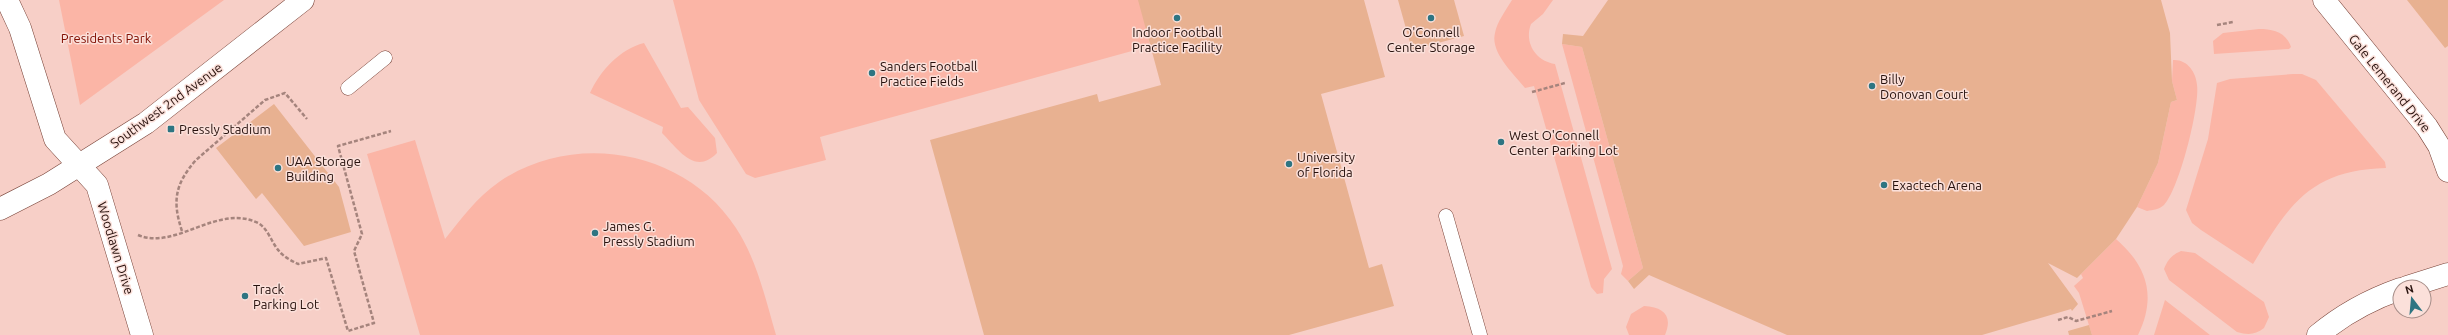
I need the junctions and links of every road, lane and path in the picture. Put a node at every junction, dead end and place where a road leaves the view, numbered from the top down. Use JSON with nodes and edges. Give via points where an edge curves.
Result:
{"nodes":[{"id":1,"x":7,"y":0,"type":"edge"},
{"id":2,"x":303,"y":0,"type":"edge"},
{"id":3,"x":2324,"y":0,"type":"edge"},
{"id":4,"x":2233,"y":22,"type":"dead end"},
{"id":5,"x":2217,"y":25,"type":"dead end"},
{"id":6,"x":385,"y":58,"type":"dead end"},
{"id":7,"x":1566,"y":83,"type":"dead end"},
{"id":8,"x":348,"y":88,"type":"dead end"},
{"id":9,"x":1532,"y":92,"type":"dead end"},
{"id":10,"x":307,"y":118,"type":"dead end"},
{"id":11,"x":391,"y":131,"type":"dead end"},
{"id":12,"x":80,"y":166,"type":"junction"},
{"id":13,"x":2448,"y":171,"type":"edge"},
{"id":14,"x":0,"y":209,"type":"edge"},
{"id":15,"x":1446,"y":216,"type":"dead end"},
{"id":16,"x":182,"y":231,"type":"junction"},
{"id":17,"x":138,"y":235,"type":"dead end"},
{"id":18,"x":2448,"y":274,"type":"edge"},
{"id":19,"x":2432,"y":279,"type":"edge"},
{"id":20,"x":2392,"y":292,"type":"edge"},
{"id":21,"x":2112,"y":311,"type":"dead end"},
{"id":22,"x":2058,"y":320,"type":"dead end"},
{"id":23,"x":142,"y":335,"type":"edge"},
{"id":24,"x":1480,"y":335,"type":"edge"},
{"id":25,"x":2318,"y":335,"type":"edge"}],
"edges":[{"from":1,"to":12,"type":"street","name":"Woodlawn Drive","via":[[20,28],[55,139]]},
{"from":2,"to":12,"type":"street","name":"Southwest 2nd Avenue","via":[[146,123]]},
{"from":3,"to":13,"type":"street","name":"Gale Lemerand Drive","via":[[2427,127],[2439,146]]},
{"from":4,"to":5,"type":"path"},
{"from":6,"to":8,"type":"lane"},
{"from":7,"to":9,"type":"path"},
{"from":10,"to":16,"type":"path","via":[[285,93],[265,100],[196,160],[176,193],[175,205]]},
{"from":11,"to":16,"type":"path","via":[[338,146],[362,234],[354,251],[374,323],[348,330],[326,258],[298,264],[280,254],[260,224],[247,219],[232,218]]},
{"from":12,"to":14,"type":"street","name":"Southwest 2nd Avenue"},
{"from":12,"to":23,"type":"street","name":"Woodlawn Drive","via":[[97,185]]},
{"from":15,"to":24,"type":"lane"},
{"from":16,"to":17,"type":"path","via":[[154,238]]},
{"from":18,"to":19,"type":"street"},
{"from":20,"to":25,"type":"street","via":[[2366,302]]},
{"from":21,"to":22,"type":"path","via":[[2076,321],[2068,317]]}]}
